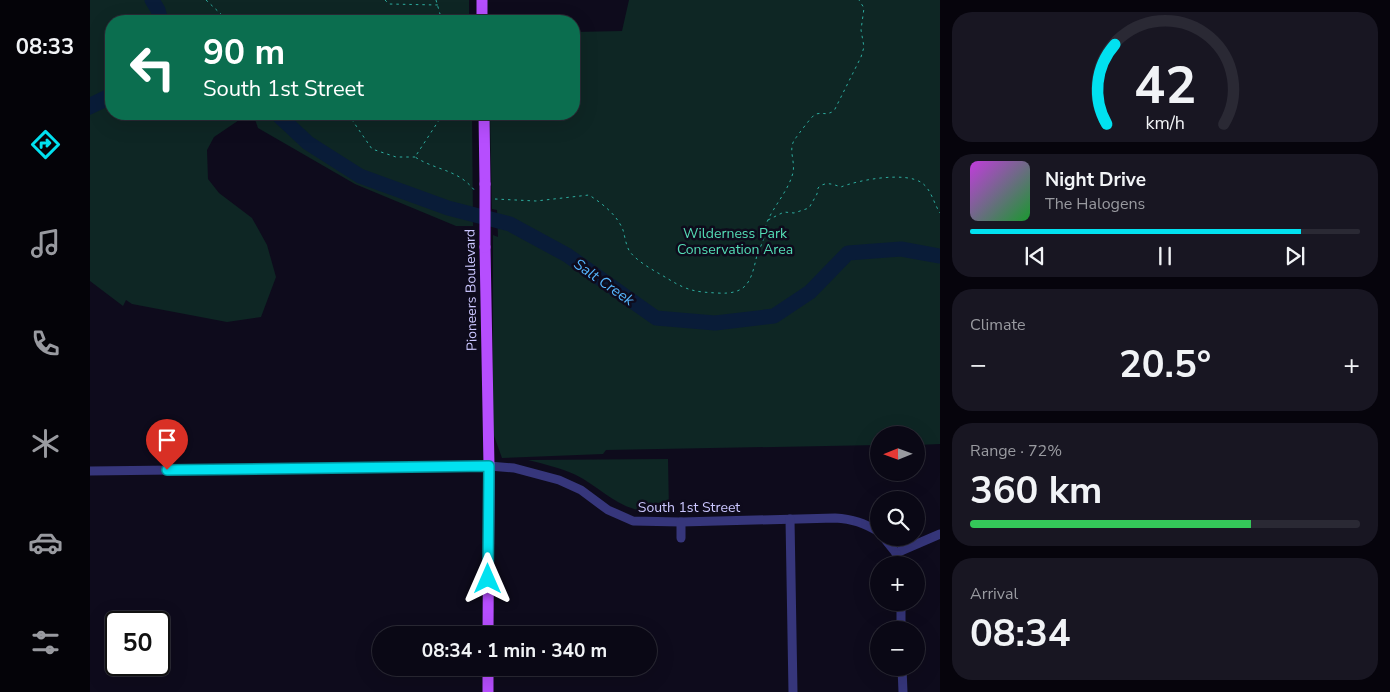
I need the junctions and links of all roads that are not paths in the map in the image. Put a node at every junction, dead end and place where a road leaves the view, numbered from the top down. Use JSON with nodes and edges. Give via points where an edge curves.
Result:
{"nodes":[{"id":1,"x":482,"y":0,"type":"edge"},
{"id":2,"x":482,"y":15,"type":"edge"},
{"id":3,"x":484,"y":120,"type":"edge"},
{"id":4,"x":489,"y":466,"type":"junction"},
{"id":5,"x":90,"y":471,"type":"edge"},
{"id":6,"x":790,"y":519,"type":"junction"},
{"id":7,"x":681,"y":522,"type":"junction"},
{"id":8,"x":870,"y":526,"type":"edge"},
{"id":9,"x":940,"y":534,"type":"edge"},
{"id":10,"x":681,"y":538,"type":"dead end"},
{"id":11,"x":890,"y":546,"type":"edge"},
{"id":12,"x":896,"y":553,"type":"junction"},
{"id":13,"x":896,"y":556,"type":"edge"},
{"id":14,"x":488,"y":626,"type":"edge"},
{"id":15,"x":488,"y":676,"type":"edge"},
{"id":16,"x":902,"y":676,"type":"edge"},
{"id":17,"x":488,"y":692,"type":"edge"},
{"id":18,"x":794,"y":692,"type":"edge"},
{"id":19,"x":903,"y":692,"type":"edge"}],
"edges":[{"from":1,"to":2,"type":"main road"},
{"from":3,"to":4,"type":"main road","name":"Pioneers Boulevard","bridge":true,"via":[[480,188],[485,247]]},
{"from":4,"to":5,"type":"street","name":"South 1st Street"},
{"from":4,"to":7,"type":"street","name":"South 1st Street","via":[[514,468],[559,480],[632,521]]},
{"from":4,"to":14,"type":"main road","name":"Pioneers Boulevard"},
{"from":6,"to":7,"type":"street","name":"South 1st Street"},
{"from":6,"to":8,"type":"street","name":"South 1st Street","via":[[852,519]]},
{"from":6,"to":18,"type":"street"},
{"from":7,"to":10,"type":"street"},
{"from":9,"to":12,"type":"street"},
{"from":11,"to":12,"type":"street"},
{"from":12,"to":13,"type":"street"},
{"from":15,"to":17,"type":"main road"},
{"from":16,"to":19,"type":"street"}]}
